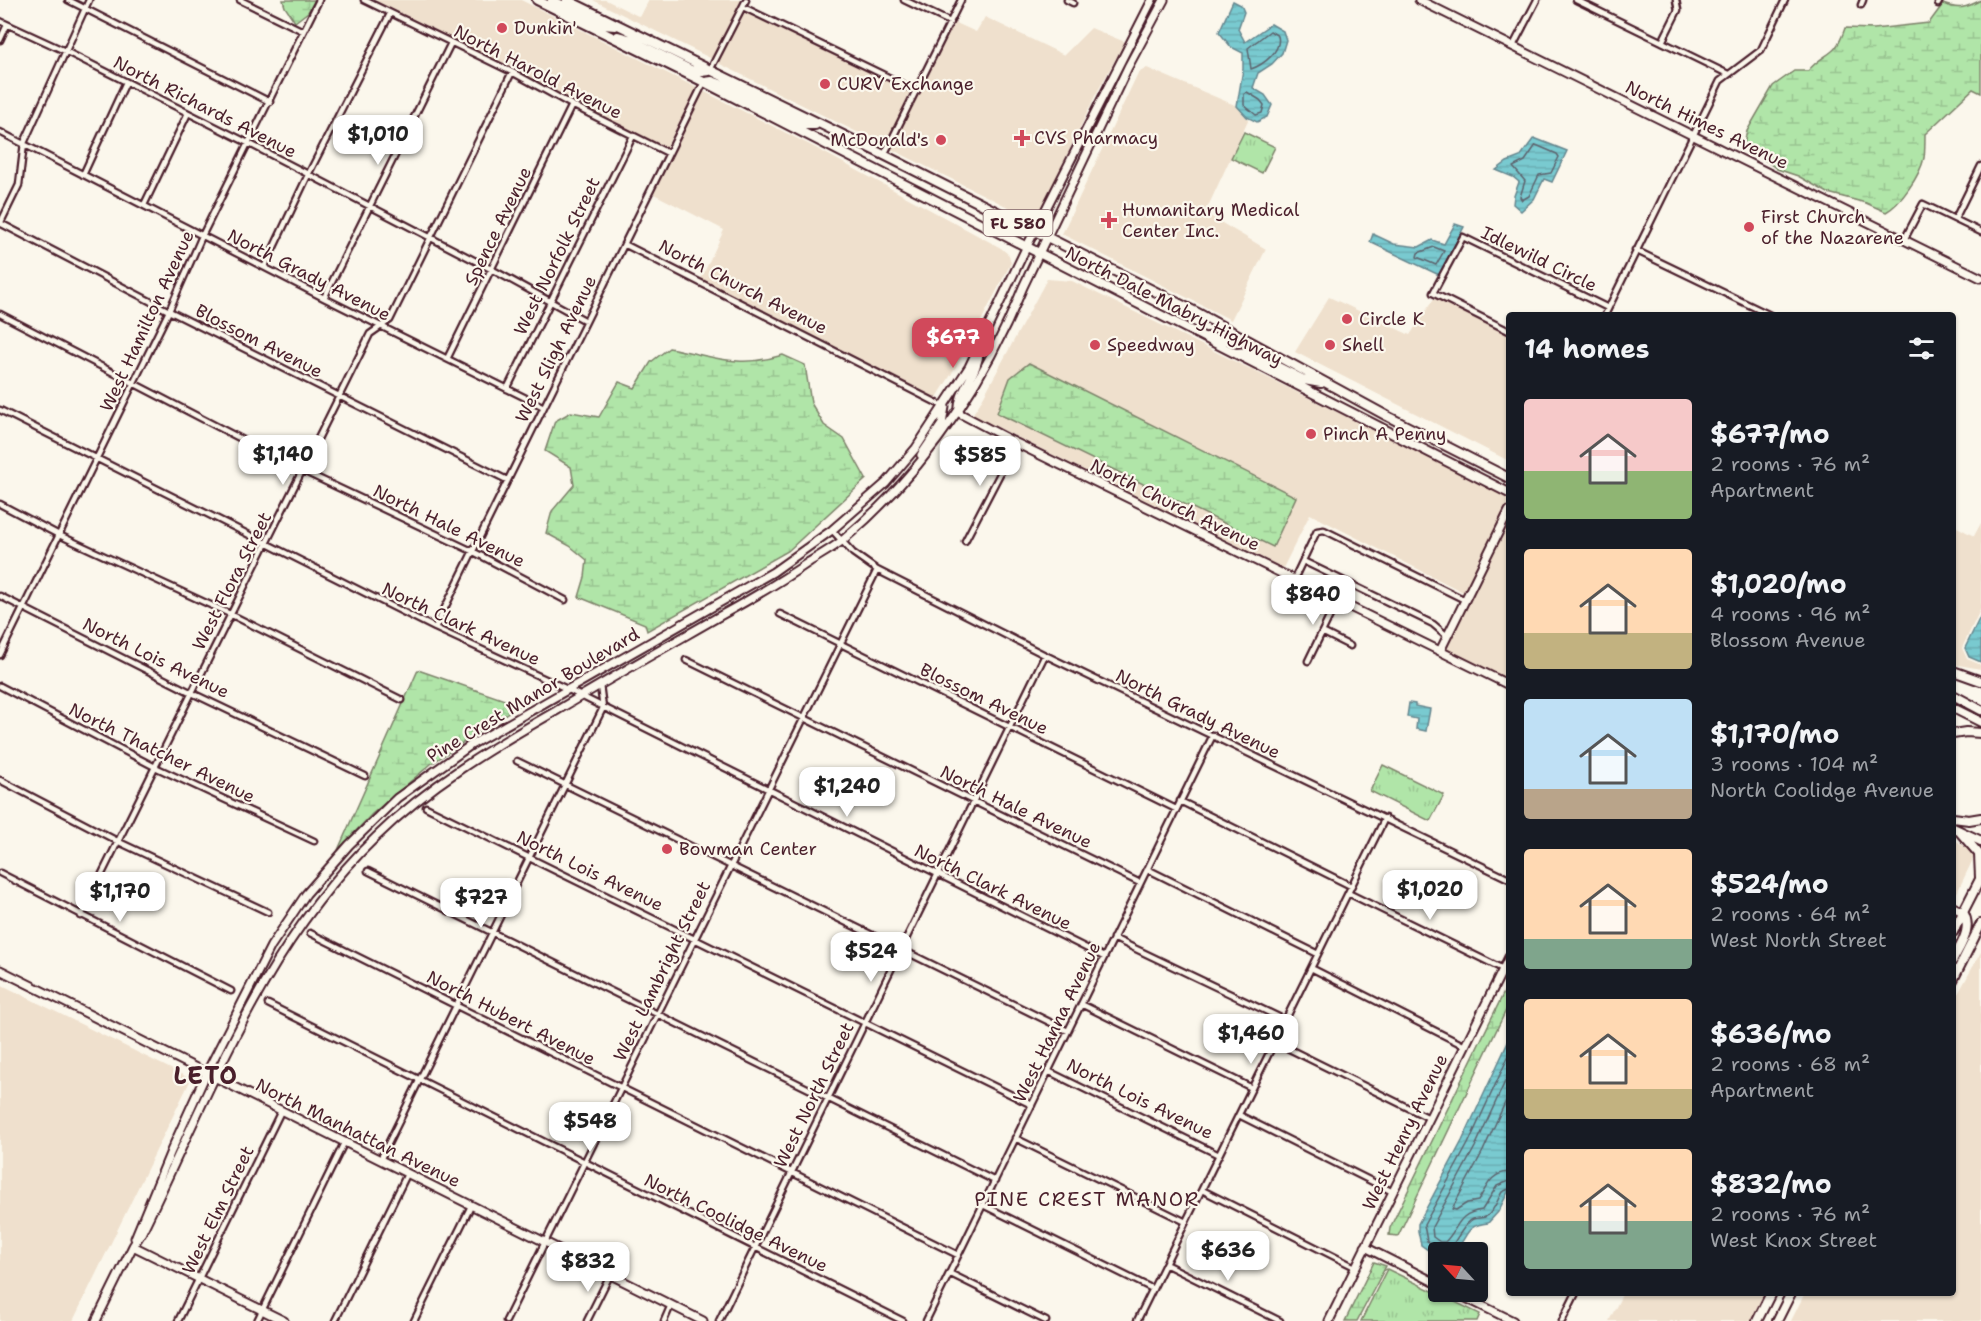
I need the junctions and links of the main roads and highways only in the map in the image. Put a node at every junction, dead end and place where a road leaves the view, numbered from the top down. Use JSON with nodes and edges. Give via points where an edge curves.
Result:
{"nodes":[{"id":1,"x":537,"y":0,"type":"edge"},
{"id":2,"x":552,"y":0,"type":"edge"},
{"id":3,"x":567,"y":0,"type":"edge"},
{"id":4,"x":1152,"y":0,"type":"edge"},
{"id":5,"x":1164,"y":0,"type":"edge"},
{"id":6,"x":1419,"y":0,"type":"edge"},
{"id":7,"x":619,"y":26,"type":"junction"},
{"id":8,"x":605,"y":33,"type":"junction"},
{"id":9,"x":710,"y":71,"type":"junction"},
{"id":10,"x":704,"y":82,"type":"junction"},
{"id":11,"x":820,"y":125,"type":"junction"},
{"id":12,"x":1035,"y":231,"type":"junction"},
{"id":13,"x":1047,"y":238,"type":"junction"},
{"id":14,"x":1026,"y":248,"type":"junction"},
{"id":15,"x":1039,"y":254,"type":"junction"},
{"id":16,"x":1981,"y":278,"type":"edge"},
{"id":17,"x":1238,"y":335,"type":"junction"},
{"id":18,"x":1197,"y":336,"type":"junction"},
{"id":19,"x":979,"y":348,"type":"junction"},
{"id":20,"x":1233,"y":353,"type":"junction"},
{"id":21,"x":1328,"y":384,"type":"junction"},
{"id":22,"x":945,"y":407,"type":"junction"},
{"id":23,"x":959,"y":413,"type":"junction"},
{"id":24,"x":1356,"y":415,"type":"junction"},
{"id":25,"x":1387,"y":416,"type":"junction"},
{"id":26,"x":1411,"y":443,"type":"junction"},
{"id":27,"x":1440,"y":443,"type":"junction"},
{"id":28,"x":914,"y":468,"type":"junction"},
{"id":29,"x":1506,"y":476,"type":"edge"},
{"id":30,"x":1486,"y":481,"type":"junction"},
{"id":31,"x":1506,"y":485,"type":"edge"},
{"id":32,"x":1506,"y":491,"type":"edge"},
{"id":33,"x":1506,"y":517,"type":"edge"},
{"id":34,"x":1440,"y":651,"type":"junction"},
{"id":35,"x":1956,"y":672,"type":"edge"},
{"id":36,"x":1981,"y":681,"type":"edge"},
{"id":37,"x":1506,"y":684,"type":"edge"},
{"id":38,"x":1956,"y":697,"type":"edge"},
{"id":39,"x":1956,"y":710,"type":"edge"},
{"id":40,"x":1981,"y":710,"type":"edge"},
{"id":41,"x":1981,"y":722,"type":"edge"},
{"id":42,"x":1981,"y":733,"type":"edge"},
{"id":43,"x":1956,"y":734,"type":"edge"},
{"id":44,"x":1956,"y":818,"type":"edge"},
{"id":45,"x":1981,"y":818,"type":"edge"},
{"id":46,"x":1956,"y":830,"type":"edge"},
{"id":47,"x":1981,"y":841,"type":"edge"},
{"id":48,"x":1981,"y":878,"type":"edge"},
{"id":49,"x":1956,"y":908,"type":"edge"},
{"id":50,"x":1963,"y":912,"type":"junction"},
{"id":51,"x":1981,"y":924,"type":"edge"},
{"id":52,"x":1956,"y":926,"type":"edge"},
{"id":53,"x":1956,"y":954,"type":"edge"},
{"id":54,"x":1506,"y":963,"type":"edge"},
{"id":55,"x":0,"y":970,"type":"edge"},
{"id":56,"x":1956,"y":975,"type":"edge"},
{"id":57,"x":206,"y":1074,"type":"junction"},
{"id":58,"x":215,"y":1078,"type":"junction"},
{"id":59,"x":133,"y":1246,"type":"junction"},
{"id":60,"x":1365,"y":1247,"type":"junction"},
{"id":61,"x":1428,"y":1279,"type":"edge"},
{"id":62,"x":1770,"y":1296,"type":"edge"},
{"id":63,"x":1790,"y":1296,"type":"edge"},
{"id":64,"x":1474,"y":1302,"type":"edge"},
{"id":65,"x":96,"y":1321,"type":"edge"},
{"id":66,"x":284,"y":1321,"type":"edge"},
{"id":67,"x":703,"y":1321,"type":"edge"},
{"id":68,"x":1329,"y":1321,"type":"edge"},
{"id":69,"x":1513,"y":1321,"type":"edge"},
{"id":70,"x":1757,"y":1321,"type":"edge"},
{"id":71,"x":1777,"y":1321,"type":"edge"}],
"edges":[{"from":1,"to":8,"type":"main road","name":"North Dale Mabry Highway","number":"FL 580"},
{"from":2,"to":7,"type":"main road","via":[[603,26]]},
{"from":3,"to":7,"type":"main road","name":"North Dale Mabry Highway","number":"FL 580"},
{"from":4,"to":12,"type":"main road"},
{"from":5,"to":13,"type":"main road"},
{"from":6,"to":16,"type":"main road","name":"North Himes Avenue"},
{"from":7,"to":9,"type":"main road","name":"North Dale Mabry Highway","number":"FL 580"},
{"from":8,"to":9,"type":"main road","via":[[629,39],[691,70]]},
{"from":8,"to":10,"type":"main road","name":"North Dale Mabry Highway","number":"FL 580"},
{"from":9,"to":11,"type":"main road","name":"North Dale Mabry Highway","number":"FL 580"},
{"from":10,"to":11,"type":"main road","via":[[723,85],[805,124]]},
{"from":10,"to":14,"type":"main road","name":"North Dale Mabry Highway","number":"FL 580"},
{"from":11,"to":12,"type":"main road","name":"North Dale Mabry Highway","number":"FL 580"},
{"from":12,"to":13,"type":"main road","name":"North Dale Mabry Highway","number":"FL 580"},
{"from":12,"to":14,"type":"main road","name":"Pine Crest Manor Boulevard"},
{"from":13,"to":15,"type":"main road","name":"Pine Crest Manor Boulevard"},
{"from":13,"to":17,"type":"main road","name":"North Dale Mabry Highway","number":"FL 580"},
{"from":14,"to":15,"type":"main road","name":"North Dale Mabry Highway","number":"FL 580"},
{"from":14,"to":19,"type":"main road","name":"Pine Crest Manor Boulevard"},
{"from":15,"to":18,"type":"main road","name":"North Dale Mabry Highway","number":"FL 580"},
{"from":15,"to":23,"type":"main road","name":"Pine Crest Manor Boulevard","via":[[999,341]]},
{"from":17,"to":18,"type":"main road","via":[[1226,340]]},
{"from":17,"to":21,"type":"main road","name":"North Dale Mabry Highway","number":"FL 580"},
{"from":18,"to":20,"type":"main road","name":"North Dale Mabry Highway","number":"FL 580"},
{"from":19,"to":22,"type":"main road","name":"Pine Crest Manor Boulevard"},
{"from":19,"to":23,"type":"main road","name":"Pine Crest Manor Boulevard","via":[[978,366],[958,402]]},
{"from":20,"to":21,"type":"main road","via":[[1249,352],[1304,380]]},
{"from":20,"to":24,"type":"main road","name":"North Dale Mabry Highway","number":"FL 580"},
{"from":21,"to":25,"type":"main road","name":"North Dale Mabry Highway","number":"FL 580"},
{"from":22,"to":28,"type":"main road","name":"Pine Crest Manor Boulevard","via":[[942,424]]},
{"from":22,"to":57,"type":"main road","name":"Pine Crest Manor Boulevard","via":[[886,483],[832,530],[772,572],[471,746],[397,798],[306,894],[271,946]]},
{"from":23,"to":28,"type":"main road","name":"Pine Crest Manor Boulevard"},
{"from":23,"to":34,"type":"main road","name":"North Church Avenue"},
{"from":24,"to":25,"type":"main road"},
{"from":24,"to":26,"type":"main road","name":"North Dale Mabry Highway","number":"FL 580"},
{"from":25,"to":27,"type":"main road","name":"North Dale Mabry Highway","number":"FL 580"},
{"from":26,"to":27,"type":"main road"},
{"from":26,"to":30,"type":"main road","name":"North Dale Mabry Highway","number":"FL 580"},
{"from":27,"to":29,"type":"main road","name":"North Dale Mabry Highway","number":"FL 580"},
{"from":28,"to":58,"type":"main road","name":"Pine Crest Manor Boulevard","via":[[841,542],[778,583],[487,751],[447,777],[375,838],[327,890],[280,955]]},
{"from":30,"to":31,"type":"main road"},
{"from":30,"to":32,"type":"main road","name":"North Dale Mabry Highway","number":"FL 580"},
{"from":33,"to":34,"type":"main road"},
{"from":34,"to":37,"type":"main road","name":"North Church Avenue"},
{"from":35,"to":36,"type":"main road"},
{"from":38,"to":40,"type":"main road"},
{"from":39,"to":41,"type":"main road"},
{"from":42,"to":43,"type":"main road"},
{"from":44,"to":45,"type":"main road"},
{"from":46,"to":47,"type":"main road"},
{"from":46,"to":48,"type":"main road","via":[[1979,854]]},
{"from":48,"to":50,"type":"main road"},
{"from":49,"to":50,"type":"main road"},
{"from":50,"to":52,"type":"main road"},
{"from":50,"to":53,"type":"main road","via":[[1967,931]]},
{"from":51,"to":56,"type":"main road"},
{"from":54,"to":60,"type":"main road","name":"West Henry Avenue"},
{"from":55,"to":57,"type":"main road","name":"North Manhattan Avenue"},
{"from":57,"to":58,"type":"main road","name":"North Manhattan Avenue"},
{"from":57,"to":59,"type":"main road"},
{"from":58,"to":59,"type":"main road"},
{"from":58,"to":67,"type":"main road","name":"North Manhattan Avenue"},
{"from":59,"to":65,"type":"main road"},
{"from":59,"to":66,"type":"main road"},
{"from":60,"to":61,"type":"main road"},
{"from":60,"to":68,"type":"main road","name":"West Henry Avenue"},
{"from":62,"to":70,"type":"main road"},
{"from":63,"to":71,"type":"main road"},
{"from":64,"to":69,"type":"main road"}]}
